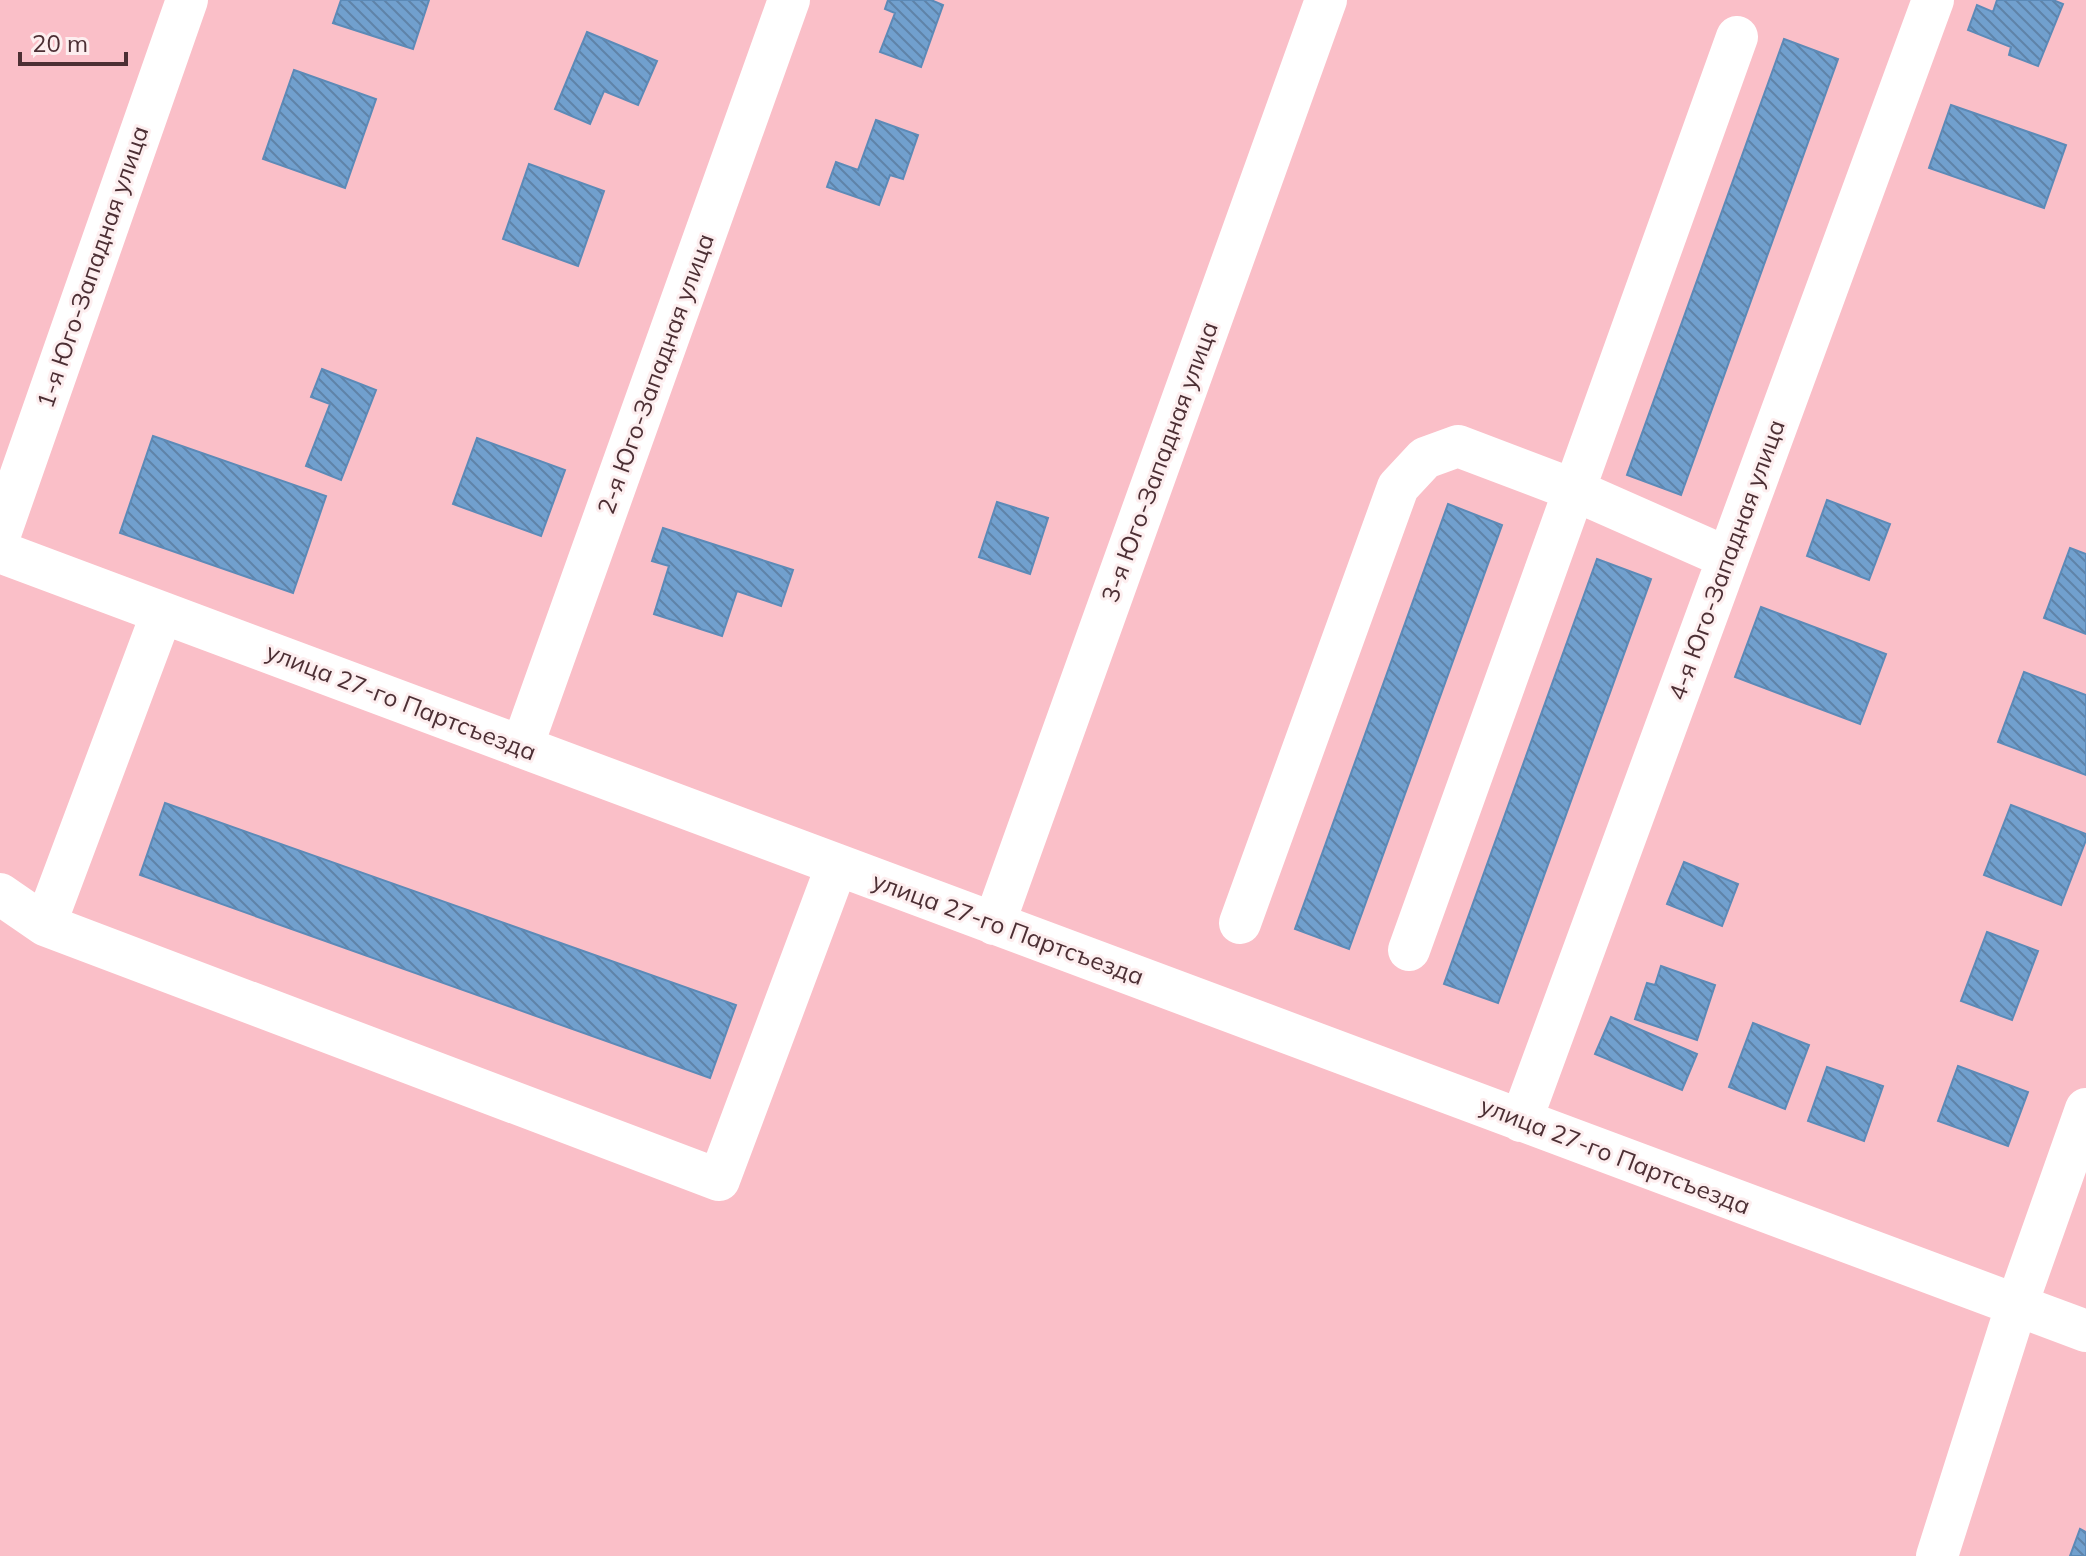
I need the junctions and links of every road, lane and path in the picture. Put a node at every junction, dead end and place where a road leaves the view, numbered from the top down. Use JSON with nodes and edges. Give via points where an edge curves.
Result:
{"nodes":[{"id":1,"x":187,"y":0,"type":"edge"},
{"id":2,"x":789,"y":0,"type":"edge"},
{"id":3,"x":1326,"y":0,"type":"edge"},
{"id":4,"x":1933,"y":0,"type":"edge"},
{"id":5,"x":1737,"y":37,"type":"dead end"},
{"id":6,"x":1574,"y":490,"type":"junction"},
{"id":7,"x":0,"y":534,"type":"edge"},
{"id":8,"x":0,"y":552,"type":"edge"},
{"id":9,"x":1728,"y":558,"type":"junction"},
{"id":10,"x":162,"y":613,"type":"junction"},
{"id":11,"x":522,"y":747,"type":"junction"},
{"id":12,"x":837,"y":865,"type":"junction"},
{"id":13,"x":0,"y":894,"type":"edge"},
{"id":14,"x":1240,"y":923,"type":"dead end"},
{"id":15,"x":994,"y":924,"type":"junction"},
{"id":16,"x":45,"y":925,"type":"junction"},
{"id":17,"x":1409,"y":950,"type":"dead end"},
{"id":18,"x":2086,"y":1109,"type":"edge"},
{"id":19,"x":1521,"y":1121,"type":"junction"},
{"id":20,"x":2016,"y":1307,"type":"junction"},
{"id":21,"x":2086,"y":1331,"type":"edge"},
{"id":22,"x":1937,"y":1556,"type":"edge"}],
"edges":[{"from":1,"to":7,"type":"street","name":"1-я Юго-Западная улица"},
{"from":2,"to":11,"type":"street","name":"2-я Юго-Западная улица"},
{"from":3,"to":15,"type":"street","name":"3-я Юго-Западная улица"},
{"from":4,"to":9,"type":"street","name":"4-я Юго-Западная улица"},
{"from":5,"to":6,"type":"street"},
{"from":6,"to":9,"type":"street"},
{"from":6,"to":14,"type":"street","via":[[1458,446],[1425,458],[1398,487]]},
{"from":6,"to":17,"type":"street"},
{"from":8,"to":10,"type":"street","name":"улица 27-го Партсъезда"},
{"from":9,"to":19,"type":"street","name":"4-я Юго-Западная улица"},
{"from":10,"to":11,"type":"street","name":"улица 27-го Партсъезда"},
{"from":10,"to":16,"type":"street"},
{"from":11,"to":12,"type":"street","name":"улица 27-го Партсъезда"},
{"from":12,"to":15,"type":"street","name":"улица 27-го Партсъезда"},
{"from":12,"to":16,"type":"street","via":[[719,1180]]},
{"from":13,"to":16,"type":"street"},
{"from":15,"to":19,"type":"street","name":"улица 27-го Партсъезда"},
{"from":18,"to":20,"type":"street"},
{"from":19,"to":20,"type":"street","name":"улица 27-го Партсъезда"},
{"from":20,"to":21,"type":"street","name":"улица 27-го Партсъезда"},
{"from":20,"to":22,"type":"street"}]}
